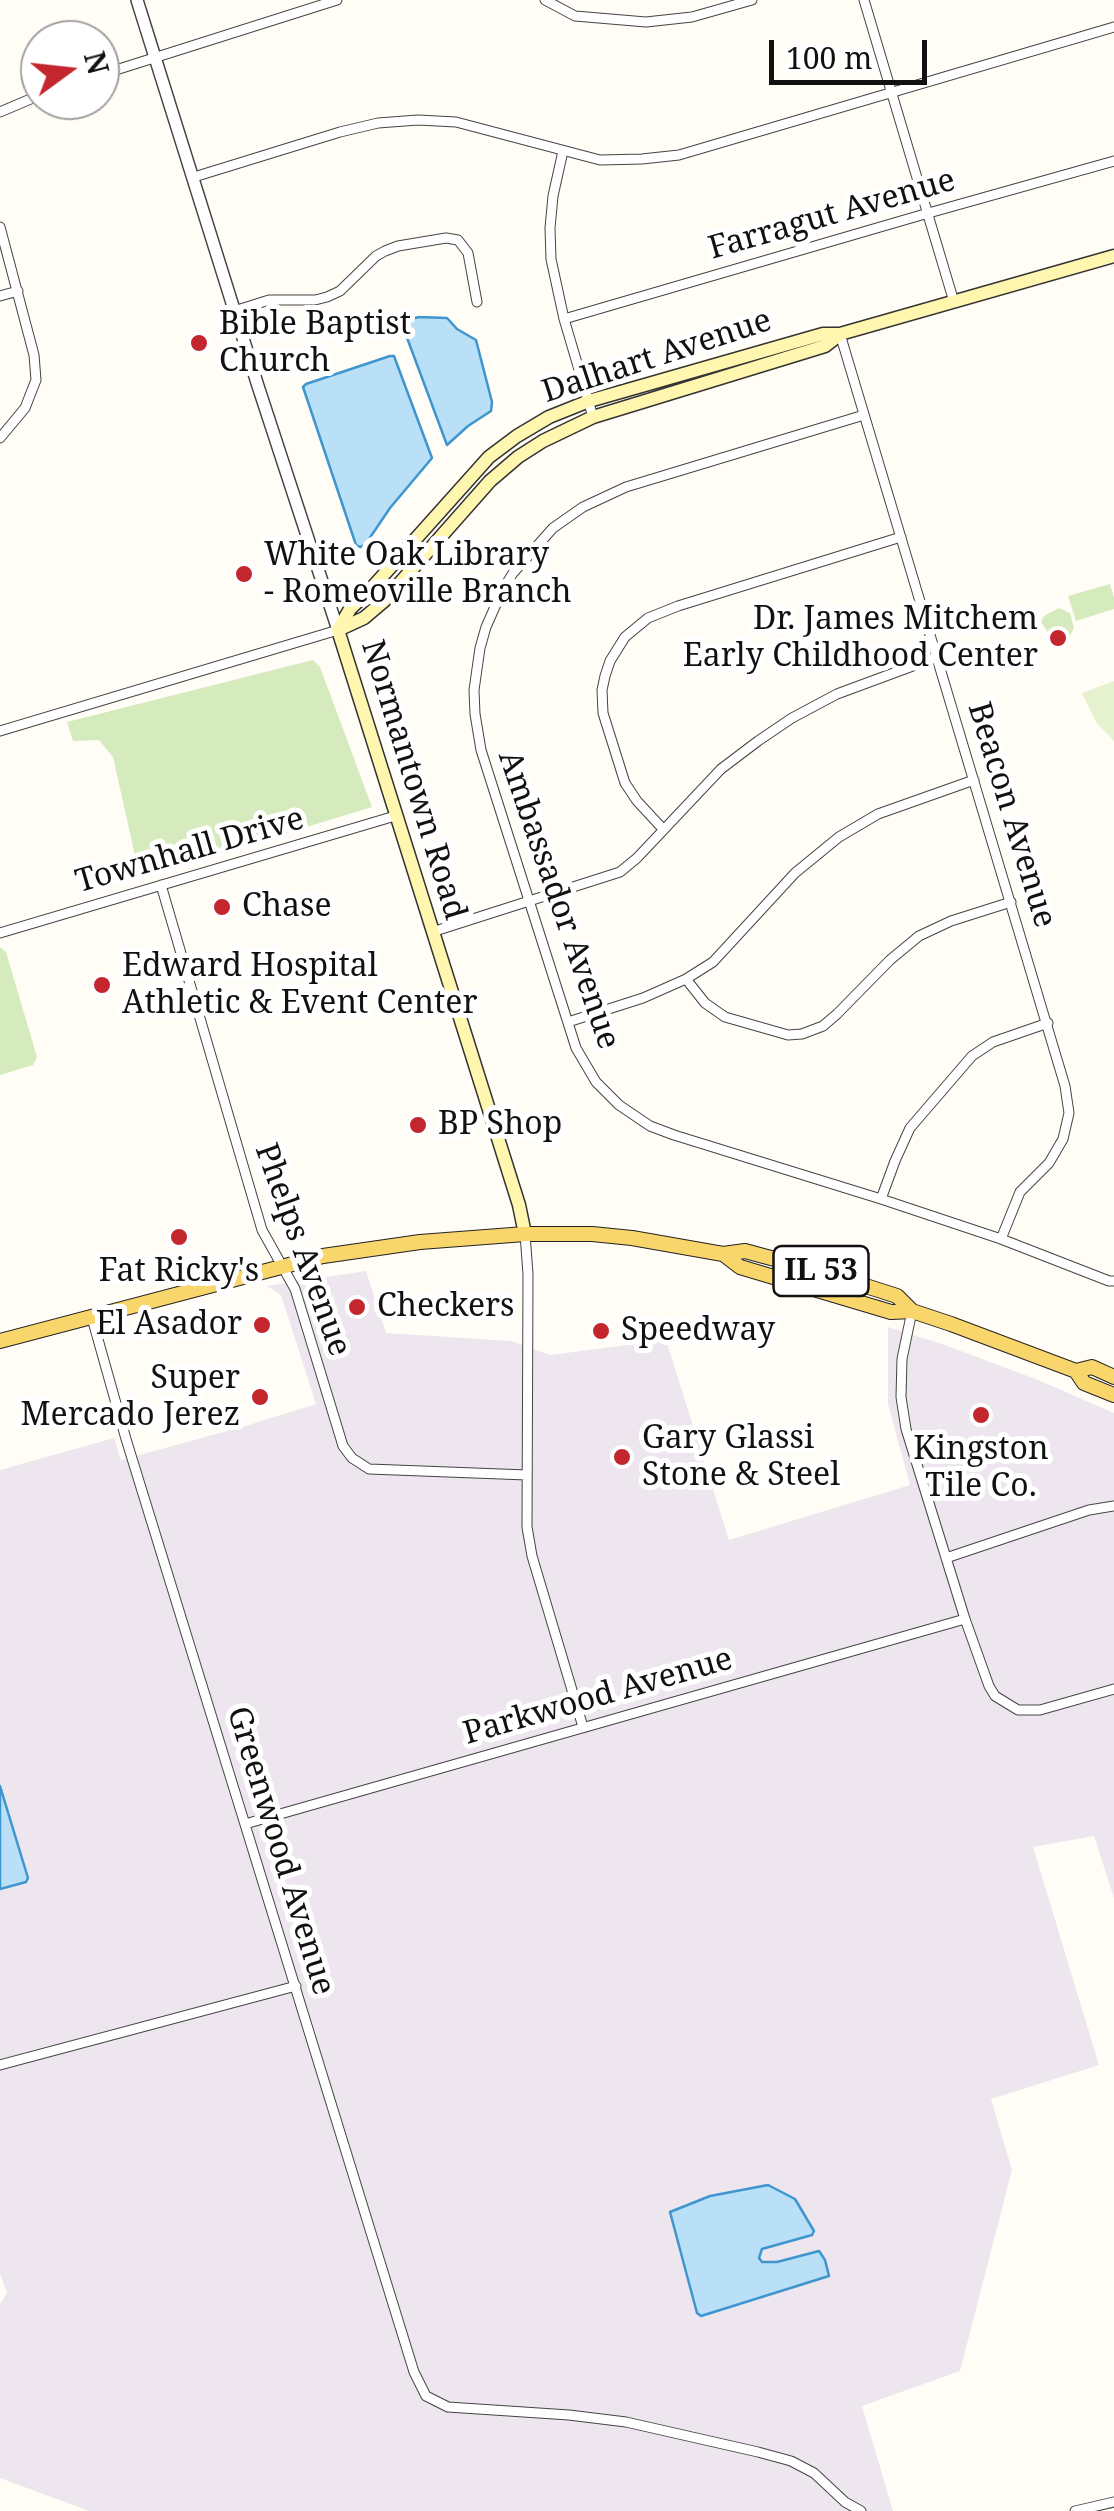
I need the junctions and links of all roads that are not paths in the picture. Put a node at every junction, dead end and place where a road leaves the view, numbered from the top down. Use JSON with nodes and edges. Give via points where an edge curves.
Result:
{"nodes":[{"id":1,"x":137,"y":0,"type":"edge"},
{"id":2,"x":337,"y":0,"type":"edge"},
{"id":3,"x":545,"y":0,"type":"edge"},
{"id":4,"x":752,"y":0,"type":"edge"},
{"id":5,"x":864,"y":0,"type":"edge"},
{"id":6,"x":1114,"y":27,"type":"edge"},
{"id":7,"x":155,"y":56,"type":"junction"},
{"id":8,"x":120,"y":68,"type":"edge"},
{"id":9,"x":892,"y":92,"type":"junction"},
{"id":10,"x":563,"y":151,"type":"junction"},
{"id":11,"x":1114,"y":161,"type":"edge"},
{"id":12,"x":194,"y":177,"type":"junction"},
{"id":13,"x":927,"y":213,"type":"junction"},
{"id":14,"x":0,"y":227,"type":"edge"},
{"id":15,"x":1114,"y":256,"type":"edge"},
{"id":16,"x":18,"y":291,"type":"junction"},
{"id":17,"x":0,"y":296,"type":"edge"},
{"id":18,"x":477,"y":302,"type":"dead end"},
{"id":19,"x":954,"y":302,"type":"junction"},
{"id":20,"x":234,"y":311,"type":"junction"},
{"id":21,"x":564,"y":319,"type":"junction"},
{"id":22,"x":840,"y":334,"type":"junction"},
{"id":23,"x":588,"y":401,"type":"junction"},
{"id":24,"x":864,"y":415,"type":"junction"},
{"id":25,"x":593,"y":417,"type":"junction"},
{"id":26,"x":0,"y":438,"type":"edge"},
{"id":27,"x":900,"y":537,"type":"junction"},
{"id":28,"x":338,"y":630,"type":"junction"},
{"id":29,"x":937,"y":658,"type":"junction"},
{"id":30,"x":0,"y":731,"type":"edge"},
{"id":31,"x":974,"y":780,"type":"junction"},
{"id":32,"x":395,"y":816,"type":"junction"},
{"id":33,"x":662,"y":829,"type":"junction"},
{"id":34,"x":161,"y":885,"type":"junction"},
{"id":35,"x":528,"y":902,"type":"junction"},
{"id":36,"x":1011,"y":902,"type":"junction"},
{"id":37,"x":432,"y":932,"type":"junction"},
{"id":38,"x":0,"y":933,"type":"edge"},
{"id":39,"x":686,"y":979,"type":"junction"},
{"id":40,"x":568,"y":1022,"type":"junction"},
{"id":41,"x":1048,"y":1023,"type":"junction"},
{"id":42,"x":882,"y":1198,"type":"junction"},
{"id":43,"x":525,"y":1234,"type":"junction"},
{"id":44,"x":1001,"y":1240,"type":"junction"},
{"id":45,"x":282,"y":1266,"type":"junction"},
{"id":46,"x":1114,"y":1281,"type":"edge"},
{"id":47,"x":912,"y":1310,"type":"junction"},
{"id":48,"x":92,"y":1318,"type":"junction"},
{"id":49,"x":0,"y":1341,"type":"edge"},
{"id":50,"x":1076,"y":1372,"type":"junction"},
{"id":51,"x":1114,"y":1376,"type":"edge"},
{"id":52,"x":1114,"y":1395,"type":"edge"},
{"id":53,"x":527,"y":1474,"type":"junction"},
{"id":54,"x":1114,"y":1506,"type":"edge"},
{"id":55,"x":946,"y":1558,"type":"junction"},
{"id":56,"x":965,"y":1619,"type":"junction"},
{"id":57,"x":1114,"y":1689,"type":"edge"},
{"id":58,"x":583,"y":1727,"type":"junction"},
{"id":59,"x":246,"y":1824,"type":"junction"},
{"id":60,"x":296,"y":1986,"type":"junction"},
{"id":61,"x":0,"y":2065,"type":"edge"},
{"id":62,"x":1114,"y":2502,"type":"edge"},
{"id":63,"x":860,"y":2511,"type":"edge"},
{"id":64,"x":1075,"y":2511,"type":"edge"}],
"edges":[{"from":1,"to":7,"type":"street","name":"Normantown Road"},
{"from":2,"to":7,"type":"street"},
{"from":3,"to":4,"type":"street","via":[[576,16],[628,22],[676,20]]},
{"from":5,"to":9,"type":"street"},
{"from":6,"to":9,"type":"street"},
{"from":7,"to":8,"type":"street"},
{"from":7,"to":12,"type":"street","name":"Normantown Road"},
{"from":9,"to":10,"type":"street","via":[[679,155],[600,160]]},
{"from":9,"to":13,"type":"street"},
{"from":10,"to":12,"type":"street","via":[[456,122],[418,120],[340,132]]},
{"from":10,"to":21,"type":"street","via":[[550,228]]},
{"from":11,"to":13,"type":"street","name":"Farragut Avenue"},
{"from":12,"to":20,"type":"street","name":"Normantown Road"},
{"from":13,"to":19,"type":"street"},
{"from":13,"to":21,"type":"street","name":"Farragut Avenue"},
{"from":14,"to":16,"type":"street"},
{"from":15,"to":19,"type":"main road","name":"Dalhart Avenue"},
{"from":16,"to":17,"type":"street"},
{"from":16,"to":26,"type":"street","via":[[36,380],[25,408]]},
{"from":18,"to":20,"type":"street","via":[[468,253],[458,240],[446,238],[385,251],[327,297],[268,300]]},
{"from":19,"to":22,"type":"main road","name":"Dalhart Avenue"},
{"from":20,"to":28,"type":"street","name":"Normantown Road"},
{"from":21,"to":23,"type":"street"},
{"from":22,"to":23,"type":"main road","name":"Dalhart Avenue"},
{"from":22,"to":24,"type":"street","name":"Beacon Avenue"},
{"from":22,"to":25,"type":"main road","name":"Dalhart Avenue","via":[[824,346]]},
{"from":23,"to":25,"type":"street"},
{"from":23,"to":28,"type":"main road","name":"Dalhart Avenue","via":[[549,417],[489,457],[350,608]]},
{"from":24,"to":27,"type":"street","name":"Beacon Avenue"},
{"from":24,"to":35,"type":"street","name":"Ambassador Avenue","via":[[613,492],[553,528],[513,573],[480,648],[475,714]]},
{"from":25,"to":28,"type":"main road","name":"Dalhart Avenue","via":[[518,457],[384,601]]},
{"from":27,"to":29,"type":"street","name":"Beacon Avenue"},
{"from":27,"to":33,"type":"street","via":[[678,606],[625,637],[605,676],[604,714],[625,783]]},
{"from":28,"to":30,"type":"street","name":"Dalhart Avenue"},
{"from":28,"to":32,"type":"main road","name":"Normantown Road"},
{"from":29,"to":31,"type":"street","name":"Beacon Avenue"},
{"from":29,"to":33,"type":"street","via":[[792,718],[721,769]]},
{"from":31,"to":36,"type":"street","name":"Beacon Avenue"},
{"from":31,"to":39,"type":"street","via":[[878,814],[840,837],[796,873],[713,962]]},
{"from":32,"to":34,"type":"street","name":"Townhall Drive"},
{"from":32,"to":37,"type":"main road","name":"Normantown Road"},
{"from":33,"to":35,"type":"street","via":[[620,872]]},
{"from":34,"to":38,"type":"street","name":"Townhall Drive"},
{"from":34,"to":45,"type":"street","name":"Phelps Avenue","via":[[262,1230]]},
{"from":35,"to":37,"type":"street"},
{"from":35,"to":40,"type":"street","name":"Ambassador Avenue"},
{"from":36,"to":39,"type":"street","via":[[919,936],[823,1026],[802,1034],[725,1017]]},
{"from":36,"to":41,"type":"street","name":"Beacon Avenue"},
{"from":37,"to":43,"type":"main road","name":"Normantown Road"},
{"from":39,"to":40,"type":"street"},
{"from":40,"to":42,"type":"street","name":"Ambassador Avenue","via":[[596,1082],[650,1126]]},
{"from":41,"to":42,"type":"street","via":[[972,1056],[910,1128]]},
{"from":41,"to":44,"type":"street","name":"Beacon Avenue","via":[[1069,1113],[1063,1139],[1020,1192]]},
{"from":42,"to":44,"type":"street","name":"Ambassador Avenue"},
{"from":43,"to":45,"type":"main road","number":"IL 53","via":[[396,1244]]},
{"from":43,"to":47,"type":"main road","number":"IL 53","via":[[619,1237],[723,1254],[740,1267],[892,1312]]},
{"from":43,"to":53,"type":"street"},
{"from":44,"to":46,"type":"street","name":"Ambassador Avenue"},
{"from":45,"to":48,"type":"main road","number":"IL 53"},
{"from":45,"to":53,"type":"street","name":"Phelps Avenue","via":[[296,1288],[343,1446],[359,1465]]},
{"from":47,"to":50,"type":"main road","number":"IL 53"},
{"from":47,"to":55,"type":"street","via":[[900,1396]]},
{"from":48,"to":49,"type":"main road","number":"IL 53"},
{"from":48,"to":59,"type":"street","name":"Greenwood Avenue"},
{"from":50,"to":51,"type":"main road","number":"IL 53","via":[[1092,1367]]},
{"from":50,"to":52,"type":"main road","number":"IL 53","via":[[1084,1383]]},
{"from":53,"to":58,"type":"street","via":[[532,1556]]},
{"from":54,"to":55,"type":"street"},
{"from":55,"to":56,"type":"street"},
{"from":56,"to":57,"type":"street","via":[[989,1686],[1018,1710]]},
{"from":56,"to":58,"type":"street","name":"Parkwood Avenue"},
{"from":58,"to":59,"type":"street","name":"Parkwood Avenue"},
{"from":59,"to":60,"type":"street","name":"Greenwood Avenue"},
{"from":60,"to":61,"type":"street"},
{"from":60,"to":63,"type":"street","name":"Greenwood Avenue","via":[[426,2396],[448,2407],[626,2422],[758,2452],[814,2474]]},
{"from":62,"to":64,"type":"street"}]}
